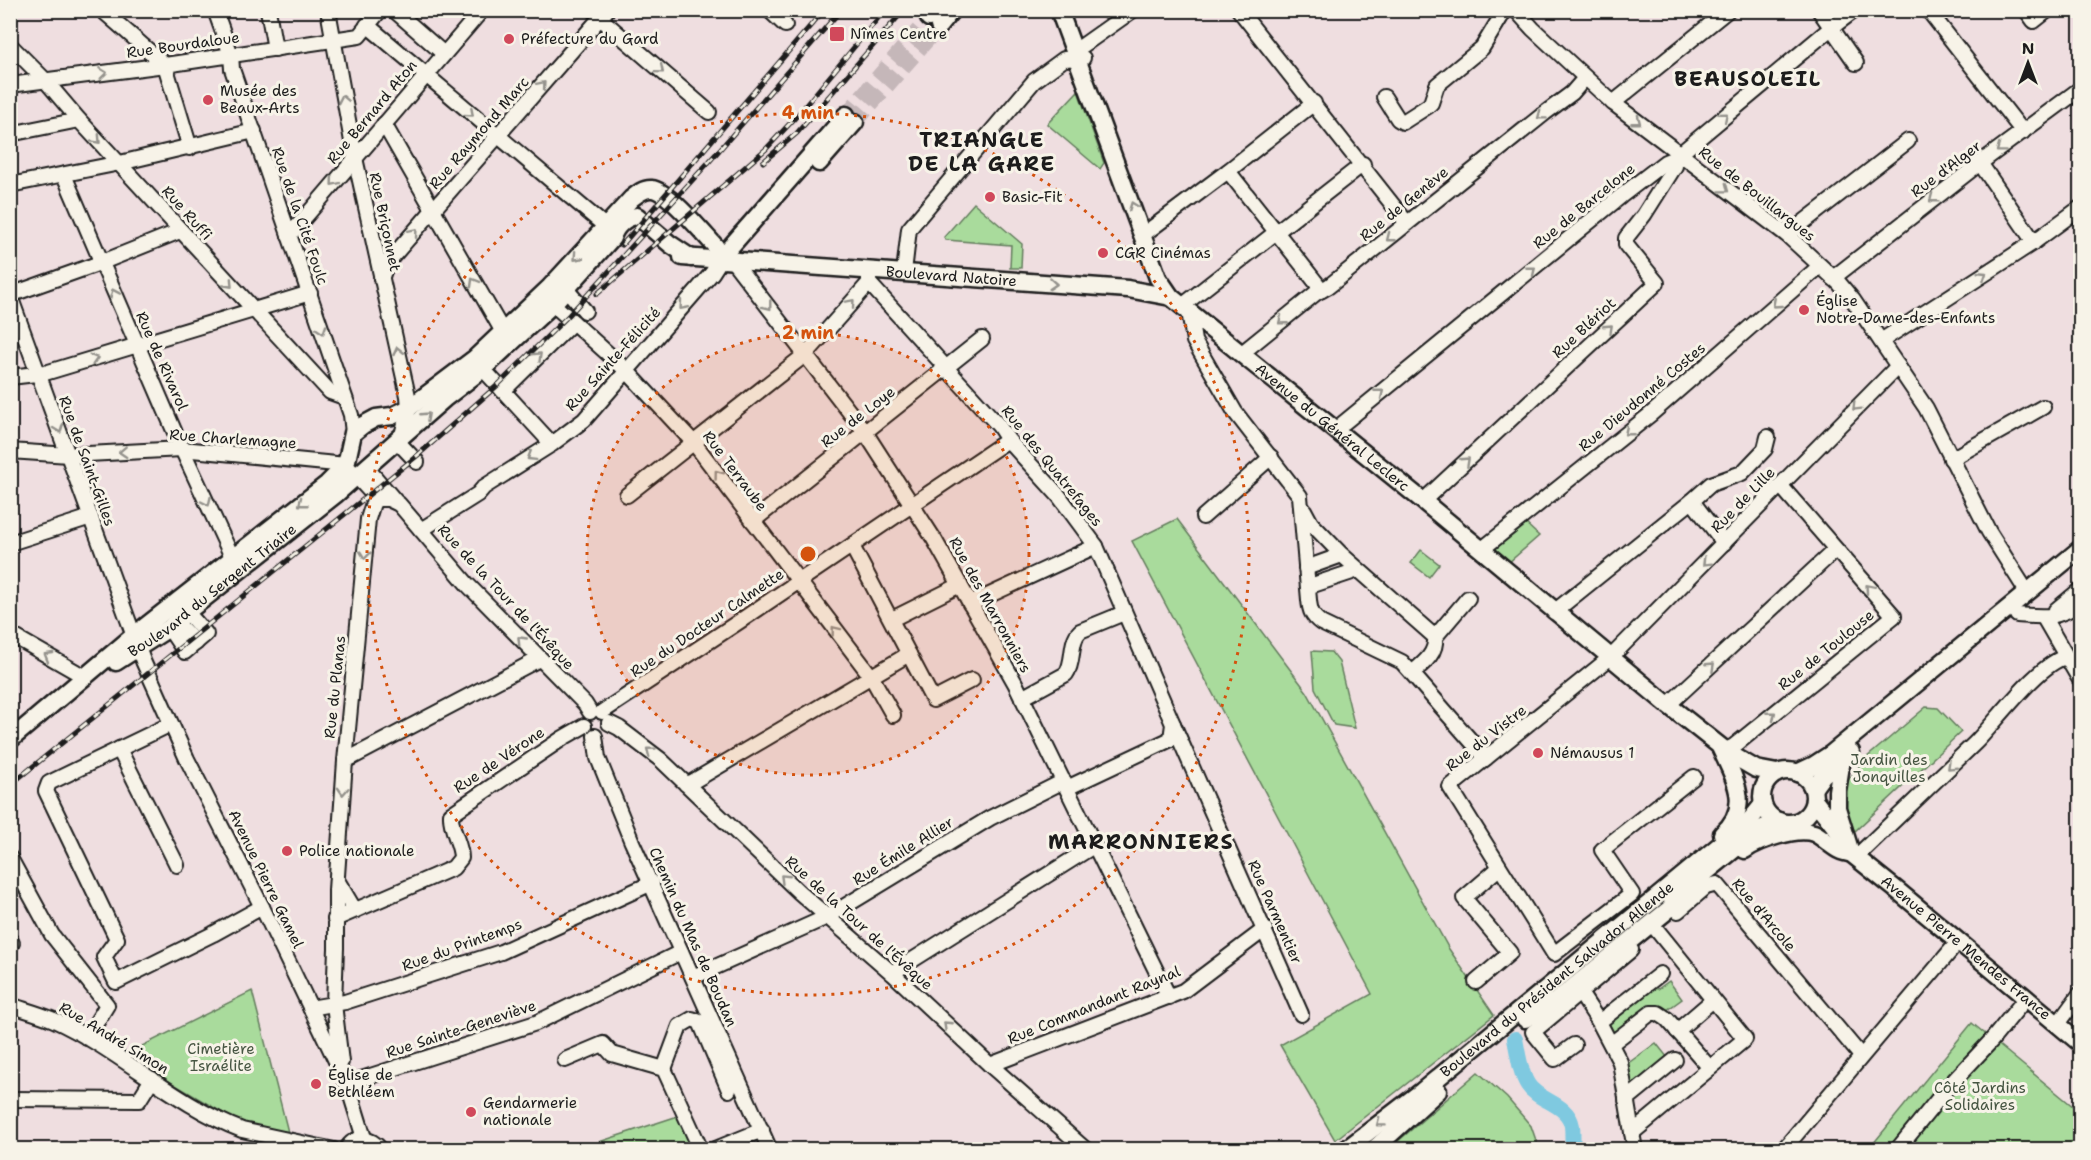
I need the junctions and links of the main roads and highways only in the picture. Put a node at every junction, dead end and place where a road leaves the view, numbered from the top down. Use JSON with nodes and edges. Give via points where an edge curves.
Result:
{"nodes":[{"id":1,"x":952,"y":10,"type":"edge"},
{"id":2,"x":1059,"y":10,"type":"edge"},
{"id":3,"x":935,"y":18,"type":"tunnel mouth"},
{"id":4,"x":851,"y":119,"type":"tunnel mouth"},
{"id":5,"x":608,"y":232,"type":"junction"},
{"id":6,"x":723,"y":255,"type":"junction"},
{"id":7,"x":691,"y":258,"type":"junction"},
{"id":8,"x":1181,"y":305,"type":"junction"},
{"id":9,"x":354,"y":440,"type":"junction"},
{"id":10,"x":360,"y":469,"type":"junction"},
{"id":11,"x":2080,"y":549,"type":"edge"},
{"id":12,"x":2080,"y":563,"type":"edge"},
{"id":13,"x":135,"y":642,"type":"junction"},
{"id":14,"x":10,"y":740,"type":"edge"},
{"id":15,"x":10,"y":750,"type":"edge"},
{"id":16,"x":1725,"y":750,"type":"junction"},
{"id":17,"x":1842,"y":759,"type":"junction"},
{"id":18,"x":1777,"y":773,"type":"junction"},
{"id":19,"x":1797,"y":773,"type":"junction"},
{"id":20,"x":1813,"y":794,"type":"junction"},
{"id":21,"x":1762,"y":800,"type":"junction"},
{"id":22,"x":1779,"y":821,"type":"junction"},
{"id":23,"x":1797,"y":821,"type":"junction"},
{"id":24,"x":1854,"y":855,"type":"junction"},
{"id":25,"x":1692,"y":868,"type":"junction"},
{"id":26,"x":1525,"y":1018,"type":"junction"},
{"id":27,"x":2080,"y":1043,"type":"edge"},
{"id":28,"x":1345,"y":1149,"type":"edge"},
{"id":29,"x":1373,"y":1149,"type":"edge"}],
"edges":[{"from":1,"to":3,"type":"main road"},
{"from":8,"to":2,"type":"main road","name":"Avenue du Général Leclerc","one_way":true,"via":[[1158,278]]},
{"from":4,"to":6,"type":"main road"},
{"from":5,"to":6,"type":"main road","name":"Boulevard du Sergent Triaire","via":[[631,199],[652,189],[662,193]]},
{"from":5,"to":7,"type":"main road","name":"Boulevard Natoire","via":[[634,227],[655,246]]},
{"from":5,"to":7,"type":"main road","name":"Boulevard du Sergent Triaire","via":[[637,216]]},
{"from":5,"to":9,"type":"main road","name":"Boulevard du Sergent Triaire","one_way":true,"via":[[474,359],[409,408],[363,425]]},
{"from":10,"to":5,"type":"main road","name":"Boulevard du Sergent Triaire","one_way":true,"via":[[399,441],[553,304]]},
{"from":6,"to":7,"type":"main road","name":"Boulevard Natoire"},
{"from":6,"to":8,"type":"main road","name":"Boulevard Natoire","one_way":true,"via":[[869,276],[904,272],[1128,290]]},
{"from":8,"to":16,"type":"main road","name":"Avenue du Général Leclerc"},
{"from":9,"to":10,"type":"main road"},
{"from":9,"to":10,"type":"main road"},
{"from":10,"to":13,"type":"main road","name":"Boulevard du Sergent Triaire","via":[[177,621]]},
{"from":10,"to":13,"type":"main road","name":"Boulevard du Sergent Triaire","one_way":true,"via":[[327,484],[208,577]]},
{"from":11,"to":19,"type":"main road","via":[[1831,754]]},
{"from":12,"to":17,"type":"main road"},
{"from":13,"to":14,"type":"main road","name":"Boulevard du Sergent Triaire","via":[[85,677]]},
{"from":13,"to":15,"type":"main road","name":"Boulevard du Sergent Triaire","via":[[120,659]]},
{"from":16,"to":18,"type":"main road","name":"Avenue du Général Leclerc","via":[[1756,769]]},
{"from":16,"to":21,"type":"main road","name":"Avenue du Général Leclerc"},
{"from":16,"to":25,"type":"main road","via":[[1740,798],[1738,811],[1729,828],[1701,853]]},
{"from":17,"to":20,"type":"main road","via":[[1823,775]]},
{"from":17,"to":24,"type":"main road","via":[[1836,808]]},
{"from":18,"to":19,"type":"main road"},
{"from":18,"to":21,"type":"main road","name":"Boulevard du Président Salvador Allende","via":[[1766,783]]},
{"from":19,"to":20,"type":"main road","via":[[1807,779]]},
{"from":20,"to":23,"type":"main road","via":[[1808,813]]},
{"from":20,"to":24,"type":"main road","name":"Avenue Pierre Mendes France"},
{"from":21,"to":22,"type":"main road","via":[[1769,814]]},
{"from":21,"to":25,"type":"main road","name":"Boulevard du Président Salvador Allende","via":[[1750,820]]},
{"from":22,"to":23,"type":"main road","name":"Boulevard du Président Salvador Allende"},
{"from":22,"to":26,"type":"main road","name":"Boulevard du Président Salvador Allende","via":[[1758,830]]},
{"from":23,"to":24,"type":"main road","name":"Avenue Pierre Mendes France","via":[[1826,831]]},
{"from":24,"to":26,"type":"main road","via":[[1842,853],[1806,832],[1750,846],[1556,1001]]},
{"from":24,"to":27,"type":"main road","name":"Avenue Pierre Mendes France"},
{"from":25,"to":28,"type":"main road","name":"Boulevard du Président Salvador Allende","one_way":true,"via":[[1422,1091]]},
{"from":26,"to":29,"type":"main road","name":"Boulevard du Président Salvador Allende"}]}
